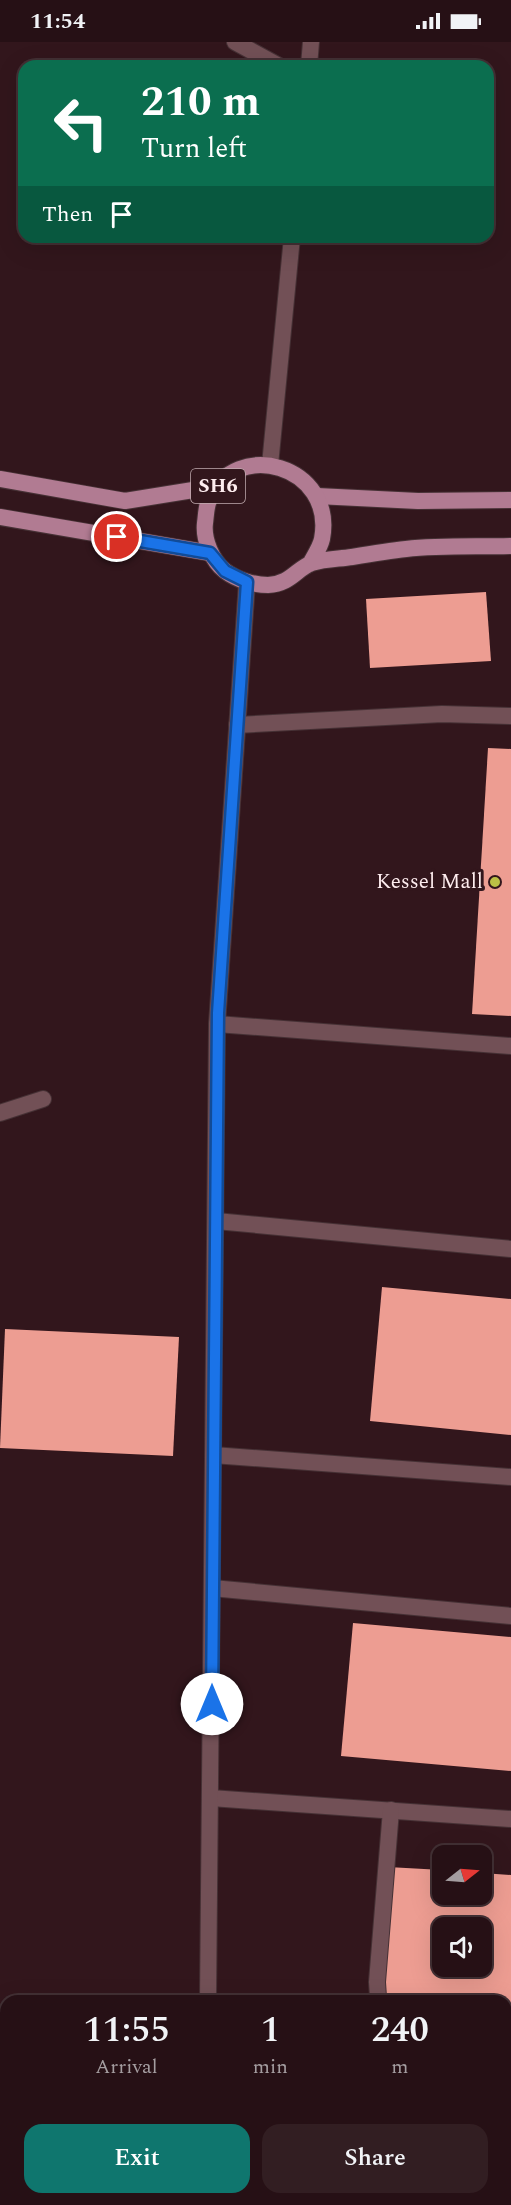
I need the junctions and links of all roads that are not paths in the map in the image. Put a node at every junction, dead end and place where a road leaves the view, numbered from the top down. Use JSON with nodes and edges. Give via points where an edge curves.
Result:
{"nodes":[{"id":1,"x":235,"y":42,"type":"edge"},
{"id":2,"x":311,"y":42,"type":"edge"},
{"id":3,"x":268,"y":60,"type":"edge"},
{"id":4,"x":310,"y":60,"type":"edge"},
{"id":5,"x":291,"y":243,"type":"edge"},
{"id":6,"x":270,"y":465,"type":"junction"},
{"id":7,"x":0,"y":479,"type":"edge"},
{"id":8,"x":218,"y":486,"type":"junction"},
{"id":9,"x":317,"y":496,"type":"junction"},
{"id":10,"x":511,"y":500,"type":"edge"},
{"id":11,"x":0,"y":517,"type":"edge"},
{"id":12,"x":511,"y":546,"type":"edge"},
{"id":13,"x":210,"y":553,"type":"junction"},
{"id":14,"x":310,"y":564,"type":"junction"},
{"id":15,"x":247,"y":582,"type":"junction"},
{"id":16,"x":511,"y":716,"type":"edge"},
{"id":17,"x":237,"y":725,"type":"junction"},
{"id":18,"x":217,"y":1024,"type":"junction"},
{"id":19,"x":511,"y":1046,"type":"edge"},
{"id":20,"x":43,"y":1099,"type":"dead end"},
{"id":21,"x":0,"y":1113,"type":"edge"},
{"id":22,"x":216,"y":1221,"type":"junction"},
{"id":23,"x":511,"y":1249,"type":"edge"},
{"id":24,"x":213,"y":1455,"type":"junction"},
{"id":25,"x":511,"y":1477,"type":"edge"},
{"id":26,"x":212,"y":1588,"type":"junction"},
{"id":27,"x":511,"y":1616,"type":"edge"},
{"id":28,"x":211,"y":1798,"type":"junction"},
{"id":29,"x":391,"y":1810,"type":"junction"},
{"id":30,"x":511,"y":1819,"type":"edge"},
{"id":31,"x":208,"y":1995,"type":"edge"},
{"id":32,"x":378,"y":1995,"type":"edge"}],
"edges":[{"from":1,"to":3,"type":"street"},
{"from":2,"to":4,"type":"street"},
{"from":5,"to":6,"type":"street"},
{"from":6,"to":8,"type":"main road","number":"SH6","via":[[235,472]]},
{"from":6,"to":9,"type":"main road","number":"SH6","via":[[303,479]]},
{"from":7,"to":8,"type":"main road","number":"SH6","via":[[125,501]]},
{"from":8,"to":13,"type":"main road","number":"SH6","via":[[209,501],[204,530]]},
{"from":9,"to":10,"type":"main road"},
{"from":9,"to":14,"type":"main road","via":[[323,520],[321,542]]},
{"from":11,"to":13,"type":"main road"},
{"from":12,"to":14,"type":"main road","via":[[408,549]]},
{"from":13,"to":15,"type":"main road","via":[[225,571]]},
{"from":14,"to":15,"type":"main road","via":[[290,579],[268,585]]},
{"from":15,"to":17,"type":"street"},
{"from":16,"to":17,"type":"street","via":[[442,714]]},
{"from":17,"to":18,"type":"street"},
{"from":18,"to":19,"type":"street"},
{"from":18,"to":22,"type":"street"},
{"from":20,"to":21,"type":"street"},
{"from":22,"to":23,"type":"street"},
{"from":22,"to":24,"type":"street"},
{"from":24,"to":25,"type":"street"},
{"from":24,"to":26,"type":"street"},
{"from":26,"to":27,"type":"street"},
{"from":26,"to":28,"type":"street"},
{"from":28,"to":29,"type":"street"},
{"from":28,"to":31,"type":"street"},
{"from":29,"to":30,"type":"street"},
{"from":29,"to":32,"type":"street"}]}
